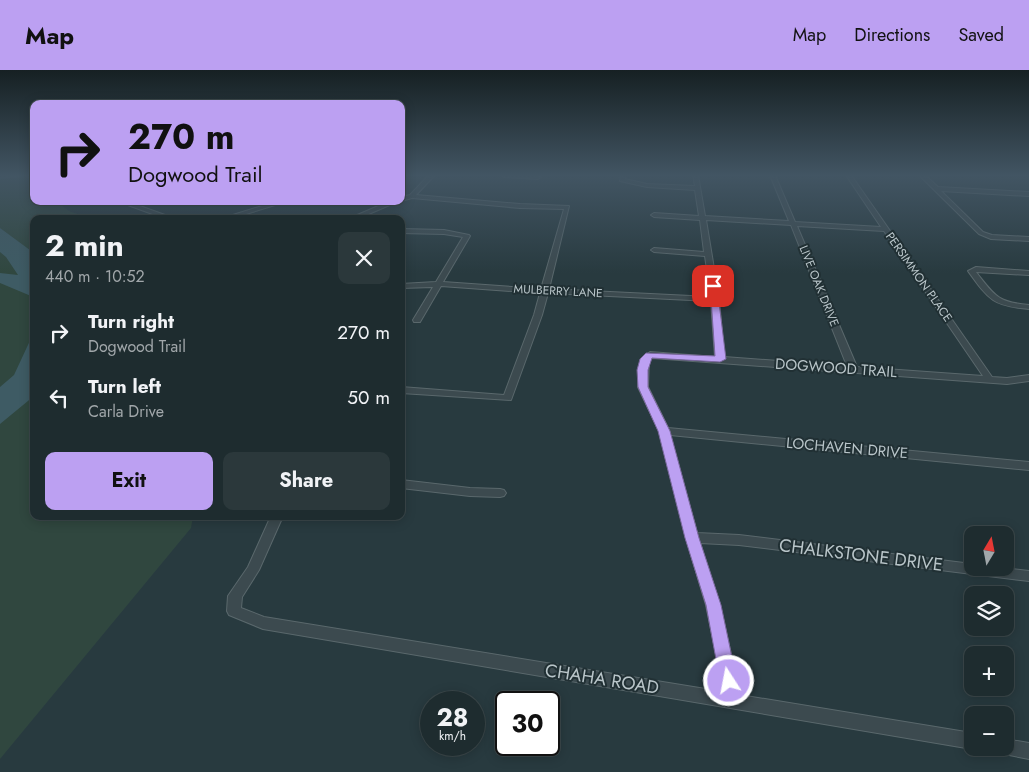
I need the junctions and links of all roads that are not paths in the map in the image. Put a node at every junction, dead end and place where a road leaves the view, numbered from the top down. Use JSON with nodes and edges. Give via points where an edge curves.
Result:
{"nodes":[{"id":1,"x":140,"y":208,"type":"edge"},
{"id":2,"x":262,"y":208,"type":"edge"},
{"id":3,"x":379,"y":208,"type":"edge"},
{"id":4,"x":567,"y":208,"type":"edge"},
{"id":5,"x":702,"y":208,"type":"edge"},
{"id":6,"x":786,"y":208,"type":"edge"},
{"id":7,"x":871,"y":208,"type":"edge"},
{"id":8,"x":955,"y":208,"type":"edge"},
{"id":9,"x":161,"y":215,"type":"edge"},
{"id":10,"x":237,"y":215,"type":"edge"},
{"id":11,"x":361,"y":215,"type":"edge"},
{"id":12,"x":654,"y":215,"type":"dead end"},
{"id":13,"x":704,"y":218,"type":"junction"},
{"id":14,"x":792,"y":223,"type":"junction"},
{"id":15,"x":885,"y":229,"type":"junction"},
{"id":16,"x":405,"y":230,"type":"edge"},
{"id":17,"x":1029,"y":239,"type":"edge"},
{"id":18,"x":654,"y":250,"type":"dead end"},
{"id":19,"x":709,"y":254,"type":"junction"},
{"id":20,"x":1029,"y":273,"type":"edge"},
{"id":21,"x":440,"y":284,"type":"junction"},
{"id":22,"x":405,"y":286,"type":"edge"},
{"id":23,"x":544,"y":291,"type":"junction"},
{"id":24,"x":715,"y":299,"type":"junction"},
{"id":25,"x":1029,"y":307,"type":"edge"},
{"id":26,"x":417,"y":320,"type":"dead end"},
{"id":27,"x":720,"y":359,"type":"junction"},
{"id":28,"x":852,"y":369,"type":"junction"},
{"id":29,"x":1029,"y":378,"type":"edge"},
{"id":30,"x":989,"y":380,"type":"junction"},
{"id":31,"x":405,"y":390,"type":"edge"},
{"id":32,"x":664,"y":431,"type":"junction"},
{"id":33,"x":1029,"y":466,"type":"edge"},
{"id":34,"x":405,"y":484,"type":"edge"},
{"id":35,"x":500,"y":493,"type":"dead end"},
{"id":36,"x":275,"y":520,"type":"edge"},
{"id":37,"x":692,"y":538,"type":"junction"},
{"id":38,"x":1029,"y":576,"type":"edge"},
{"id":39,"x":733,"y":700,"type":"junction"},
{"id":40,"x":964,"y":740,"type":"edge"},
{"id":41,"x":1014,"y":748,"type":"edge"},
{"id":42,"x":1029,"y":751,"type":"edge"}],
"edges":[{"from":1,"to":9,"type":"street"},
{"from":2,"to":10,"type":"street"},
{"from":3,"to":11,"type":"street"},
{"from":4,"to":23,"type":"street"},
{"from":5,"to":13,"type":"street"},
{"from":6,"to":14,"type":"street","name":"LIVE OAK DRIVE"},
{"from":7,"to":15,"type":"street","name":"PERSIMMON PLACE"},
{"from":8,"to":17,"type":"street","via":[[977,230],[992,237]]},
{"from":12,"to":13,"type":"street"},
{"from":13,"to":14,"type":"street"},
{"from":13,"to":19,"type":"street"},
{"from":14,"to":15,"type":"street"},
{"from":14,"to":28,"type":"street","name":"LIVE OAK DRIVE"},
{"from":15,"to":30,"type":"street","name":"PERSIMMON PLACE"},
{"from":16,"to":21,"type":"street","via":[[467,236]]},
{"from":18,"to":19,"type":"street"},
{"from":19,"to":24,"type":"street"},
{"from":20,"to":25,"type":"street","via":[[972,271],[995,301]]},
{"from":21,"to":22,"type":"street","name":"MULBERRY LANE"},
{"from":21,"to":23,"type":"street","name":"MULBERRY LANE"},
{"from":21,"to":26,"type":"street"},
{"from":23,"to":24,"type":"street","name":"MULBERRY LANE"},
{"from":23,"to":31,"type":"street","via":[[508,398]]},
{"from":24,"to":27,"type":"street"},
{"from":27,"to":28,"type":"street","name":"DOGWOOD TRAIL"},
{"from":27,"to":32,"type":"street","name":"DOGWOOD TRAIL","via":[[659,355],[645,359],[643,387]]},
{"from":28,"to":30,"type":"street","name":"DOGWOOD TRAIL"},
{"from":29,"to":30,"type":"street","name":"DOGWOOD TRAIL"},
{"from":32,"to":33,"type":"street","name":"LOCHAVEN DRIVE"},
{"from":32,"to":37,"type":"street"},
{"from":34,"to":35,"type":"street"},
{"from":36,"to":39,"type":"street","name":"CHAHA ROAD","via":[[254,570],[235,596],[234,611],[263,623]]},
{"from":37,"to":38,"type":"street","name":"CHALKSTONE DRIVE","via":[[739,540]]},
{"from":37,"to":39,"type":"street","via":[[714,605]]},
{"from":39,"to":40,"type":"street","name":"CHAHA ROAD"},
{"from":41,"to":42,"type":"street"}]}
